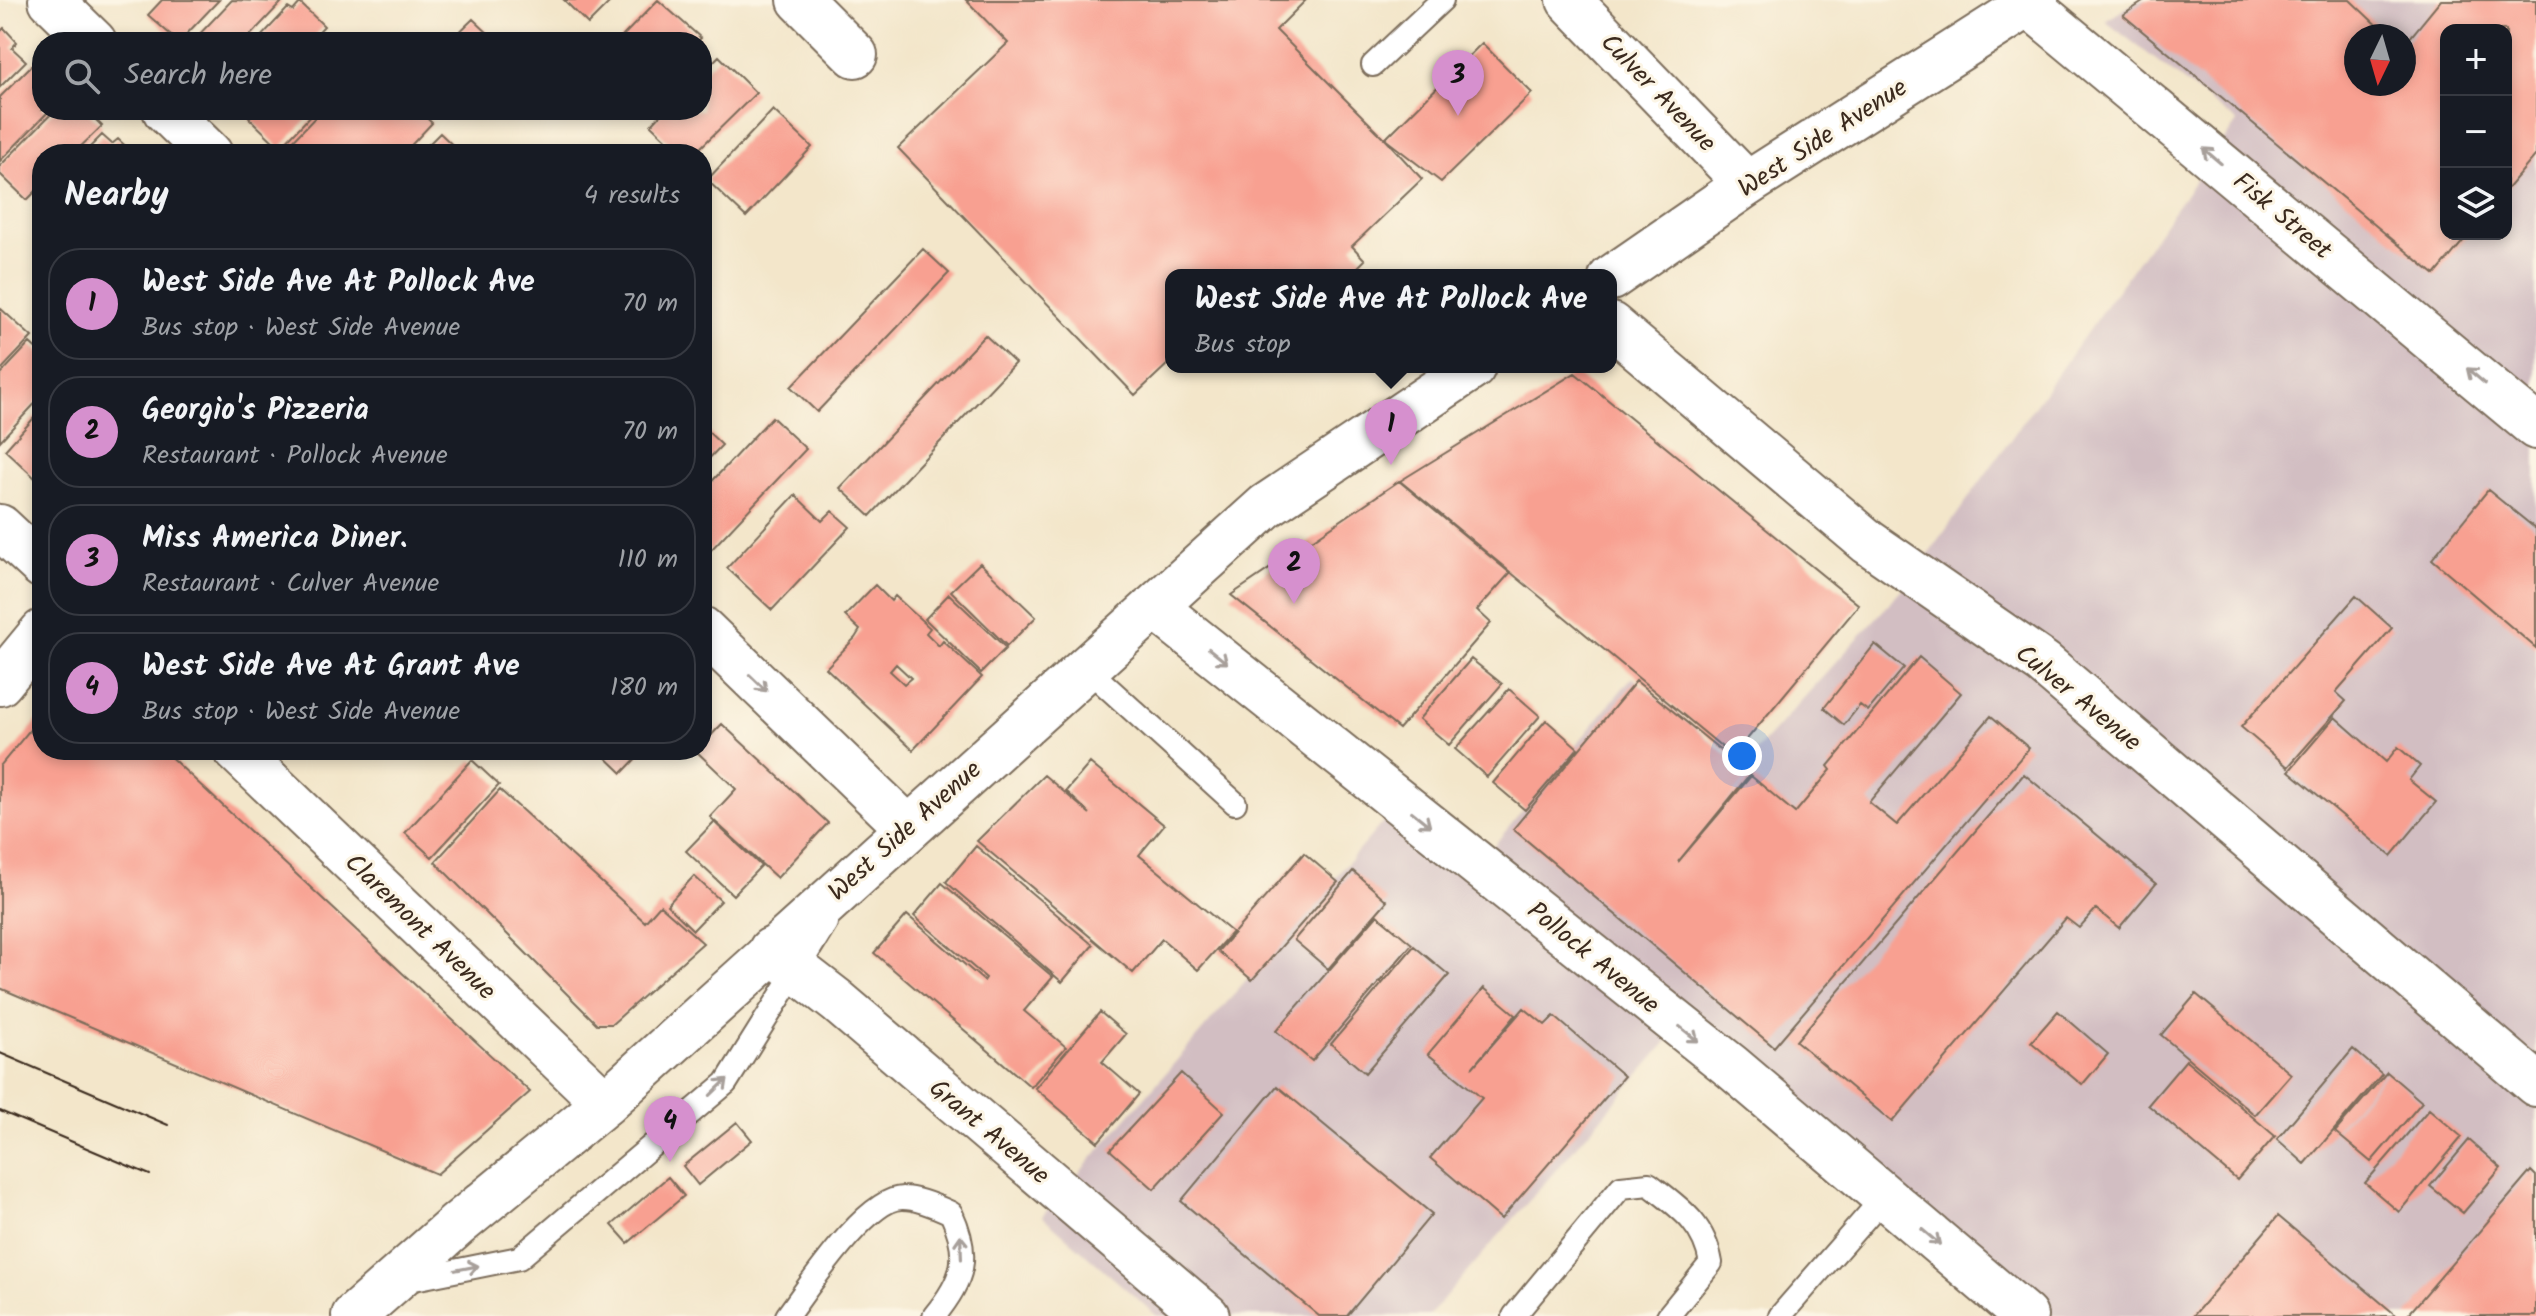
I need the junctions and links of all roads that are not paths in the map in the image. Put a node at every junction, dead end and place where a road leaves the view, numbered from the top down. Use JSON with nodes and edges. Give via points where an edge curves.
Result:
{"nodes":[{"id":1,"x":51,"y":0,"type":"edge"},
{"id":2,"x":800,"y":0,"type":"edge"},
{"id":3,"x":1442,"y":0,"type":"edge"},
{"id":4,"x":1569,"y":0,"type":"edge"},
{"id":5,"x":2032,"y":2,"type":"edge"},
{"id":6,"x":84,"y":32,"type":"edge"},
{"id":7,"x":855,"y":55,"type":"dead end"},
{"id":8,"x":1373,"y":65,"type":"dead end"},
{"id":9,"x":175,"y":120,"type":"edge"},
{"id":10,"x":200,"y":144,"type":"edge"},
{"id":11,"x":1747,"y":184,"type":"junction"},
{"id":12,"x":1617,"y":274,"type":"edge"},
{"id":13,"x":1617,"y":330,"type":"edge"},
{"id":14,"x":1464,"y":373,"type":"edge"},
{"id":15,"x":2536,"y":427,"type":"edge"},
{"id":16,"x":0,"y":527,"type":"edge"},
{"id":17,"x":32,"y":557,"type":"edge"},
{"id":18,"x":1156,"y":608,"type":"junction"},
{"id":19,"x":712,"y":639,"type":"edge"},
{"id":20,"x":32,"y":644,"type":"edge"},
{"id":21,"x":1084,"y":666,"type":"junction"},
{"id":22,"x":0,"y":683,"type":"edge"},
{"id":23,"x":246,"y":760,"type":"edge"},
{"id":24,"x":1235,"y":803,"type":"dead end"},
{"id":25,"x":907,"y":827,"type":"junction"},
{"id":26,"x":784,"y":960,"type":"junction"},
{"id":27,"x":2536,"y":1084,"type":"edge"},
{"id":28,"x":605,"y":1103,"type":"junction"},
{"id":29,"x":1884,"y":1197,"type":"junction"},
{"id":30,"x":391,"y":1283,"type":"junction"},
{"id":31,"x":354,"y":1316,"type":"edge"},
{"id":32,"x":787,"y":1316,"type":"edge"},
{"id":33,"x":934,"y":1316,"type":"edge"},
{"id":34,"x":1207,"y":1316,"type":"edge"},
{"id":35,"x":1514,"y":1316,"type":"edge"},
{"id":36,"x":1668,"y":1316,"type":"edge"},
{"id":37,"x":1780,"y":1316,"type":"edge"},
{"id":38,"x":2025,"y":1316,"type":"edge"}],
"edges":[{"from":1,"to":6,"type":"street"},
{"from":2,"to":7,"type":"street"},
{"from":3,"to":8,"type":"lane"},
{"from":4,"to":11,"type":"street","name":"Culver Avenue"},
{"from":5,"to":11,"type":"street","name":"West Side Avenue"},
{"from":15,"to":5,"type":"street","name":"Fisk Street","one_way":true},
{"from":9,"to":10,"type":"street"},
{"from":11,"to":12,"type":"street","name":"West Side Avenue"},
{"from":13,"to":27,"type":"street","name":"Culver Avenue","via":[[1868,542],[2043,663]]},
{"from":14,"to":18,"type":"street","name":"West Side Avenue","via":[[1266,506]]},
{"from":16,"to":17,"type":"street"},
{"from":18,"to":21,"type":"street","name":"West Side Avenue"},
{"from":18,"to":29,"type":"street","name":"Pollock Avenue","one_way":true,"via":[[1732,1067]]},
{"from":19,"to":25,"type":"street","one_way":true},
{"from":20,"to":22,"type":"street"},
{"from":21,"to":24,"type":"lane"},
{"from":21,"to":25,"type":"street","name":"West Side Avenue"},
{"from":23,"to":28,"type":"street","name":"Claremont Avenue"},
{"from":25,"to":26,"type":"street","name":"West Side Avenue","via":[[858,871]]},
{"from":26,"to":28,"type":"street","name":"West Side Avenue"},
{"from":30,"to":26,"type":"lane","one_way":true,"via":[[519,1258],[726,1083]]},
{"from":26,"to":34,"type":"street","name":"Grant Avenue"},
{"from":28,"to":30,"type":"street","name":"West Side Avenue"},
{"from":29,"to":37,"type":"lane"},
{"from":29,"to":38,"type":"street","name":"Pollock Avenue","one_way":true},
{"from":30,"to":31,"type":"street","name":"West Side Avenue"},
{"from":33,"to":32,"type":"lane","one_way":true,"via":[[957,1288],[963,1239],[951,1213],[903,1198],[885,1203],[859,1225]]},
{"from":35,"to":36,"type":"lane","via":[[1621,1187],[1649,1184],[1684,1211],[1707,1240],[1711,1263]]}]}
